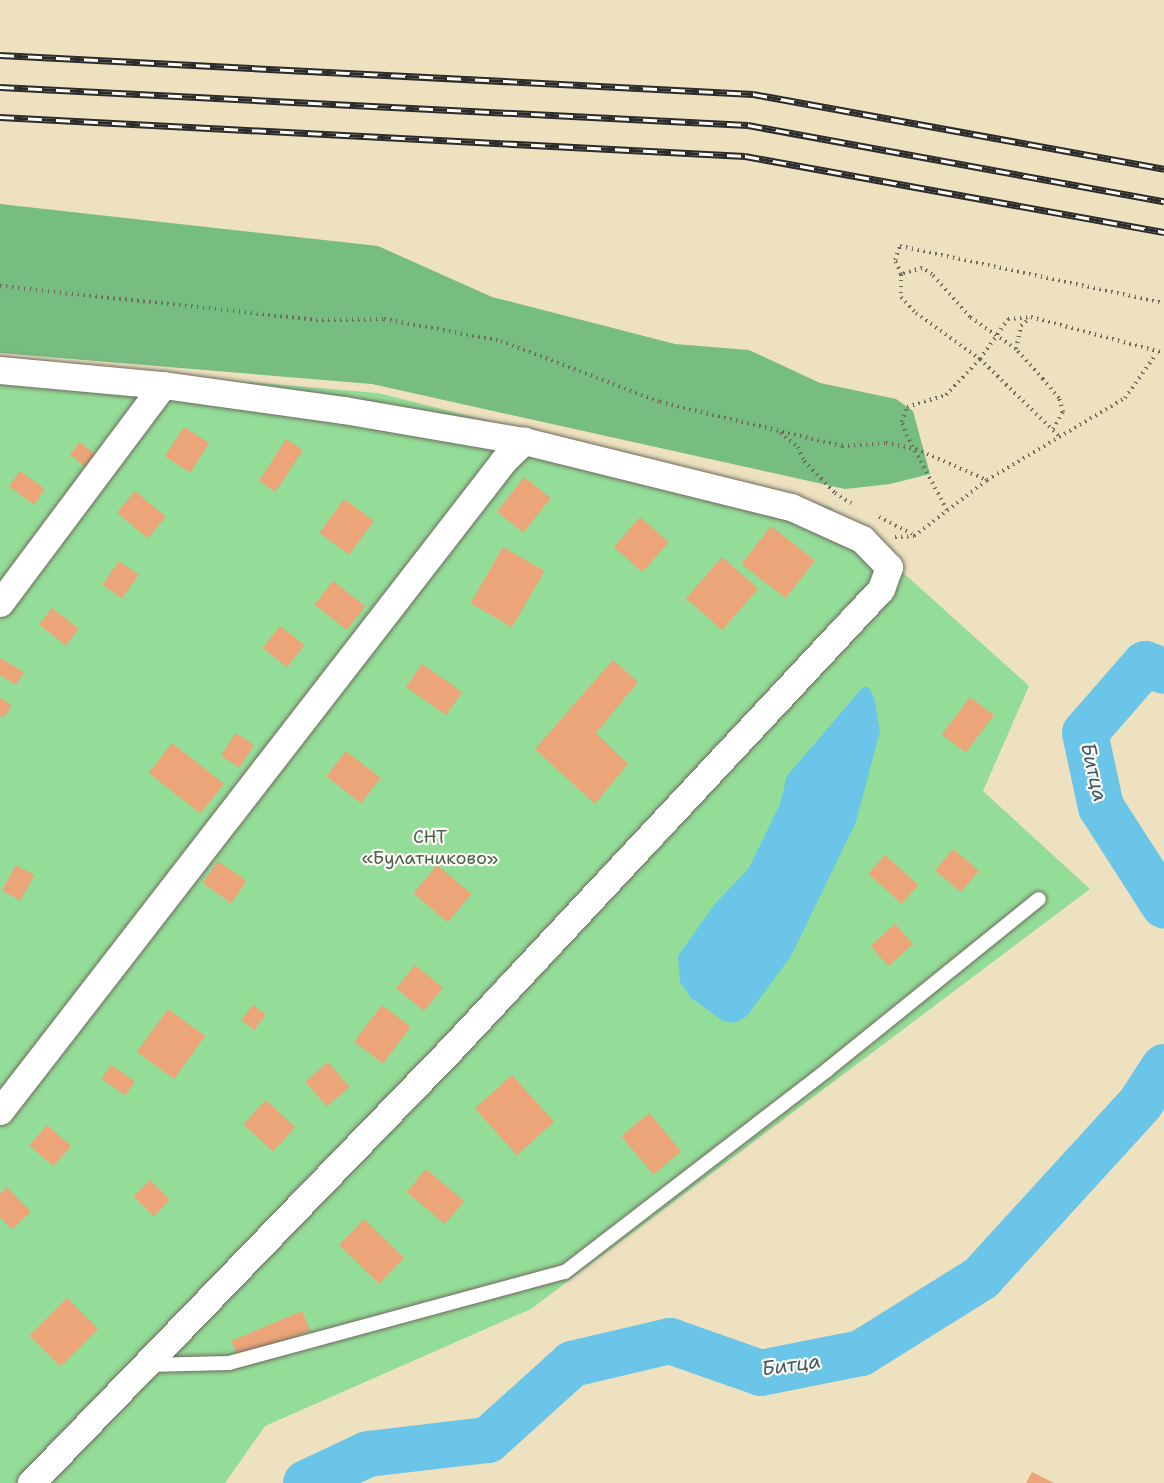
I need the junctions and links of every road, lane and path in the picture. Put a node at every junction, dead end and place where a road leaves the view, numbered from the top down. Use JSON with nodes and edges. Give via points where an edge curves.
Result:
{"nodes":[{"id":1,"x":901,"y":274,"type":"junction"},
{"id":2,"x":0,"y":286,"type":"edge"},
{"id":3,"x":1164,"y":303,"type":"edge"},
{"id":4,"x":1031,"y":317,"type":"junction"},
{"id":5,"x":998,"y":336,"type":"junction"},
{"id":6,"x":1016,"y":349,"type":"junction"},
{"id":7,"x":1164,"y":353,"type":"edge"},
{"id":8,"x":1156,"y":354,"type":"junction"},
{"id":9,"x":980,"y":359,"type":"junction"},
{"id":10,"x":0,"y":370,"type":"edge"},
{"id":11,"x":163,"y":385,"type":"junction"},
{"id":12,"x":1053,"y":429,"type":"junction"},
{"id":13,"x":777,"y":431,"type":"junction"},
{"id":14,"x":1059,"y":436,"type":"junction"},
{"id":15,"x":524,"y":441,"type":"junction"},
{"id":16,"x":916,"y":450,"type":"junction"},
{"id":17,"x":987,"y":480,"type":"junction"},
{"id":18,"x":859,"y":507,"type":"dead end"},
{"id":19,"x":947,"y":510,"type":"junction"},
{"id":20,"x":868,"y":512,"type":"dead end"},
{"id":21,"x":914,"y":536,"type":"junction"},
{"id":22,"x":862,"y":539,"type":"junction"},
{"id":23,"x":0,"y":603,"type":"edge"},
{"id":24,"x":1039,"y":899,"type":"dead end"},
{"id":25,"x":0,"y":1111,"type":"edge"},
{"id":26,"x":145,"y":1366,"type":"junction"},
{"id":27,"x":31,"y":1483,"type":"edge"}],
"edges":[{"from":1,"to":3,"type":"path","via":[[895,260],[900,246],[913,246]]},
{"from":1,"to":5,"type":"path","via":[[922,268],[932,274],[970,317]]},
{"from":1,"to":9,"type":"path","via":[[901,297],[908,305]]},
{"from":2,"to":13,"type":"path","via":[[316,320],[396,321],[501,340],[660,402]]},
{"from":4,"to":5,"type":"path","via":[[1008,319]]},
{"from":4,"to":6,"type":"path","via":[[1021,326]]},
{"from":4,"to":8,"type":"path"},
{"from":5,"to":6,"type":"path"},
{"from":5,"to":9,"type":"path"},
{"from":6,"to":12,"type":"path","via":[[1059,398],[1063,412]]},
{"from":7,"to":8,"type":"path"},
{"from":8,"to":14,"type":"path","via":[[1125,398]]},
{"from":9,"to":12,"type":"path"},
{"from":9,"to":16,"type":"path","via":[[946,395],[907,407],[902,422]]},
{"from":10,"to":11,"type":"street"},
{"from":11,"to":15,"type":"street"},
{"from":11,"to":23,"type":"street"},
{"from":12,"to":14,"type":"path"},
{"from":13,"to":16,"type":"path","via":[[842,446],[886,443]]},
{"from":13,"to":18,"type":"path","via":[[798,447],[804,461],[835,493]]},
{"from":14,"to":17,"type":"path"},
{"from":15,"to":22,"type":"street","via":[[791,507]]},
{"from":15,"to":25,"type":"street","via":[[504,460]]},
{"from":16,"to":17,"type":"path"},
{"from":16,"to":19,"type":"path"},
{"from":17,"to":19,"type":"path"},
{"from":19,"to":21,"type":"path"},
{"from":20,"to":21,"type":"path"},
{"from":21,"to":22,"type":"path"},
{"from":22,"to":26,"type":"street","via":[[889,567],[881,589],[450,1050]]},
{"from":24,"to":26,"type":"lane","via":[[827,1070],[565,1272],[229,1363]]},
{"from":26,"to":27,"type":"street"}]}
